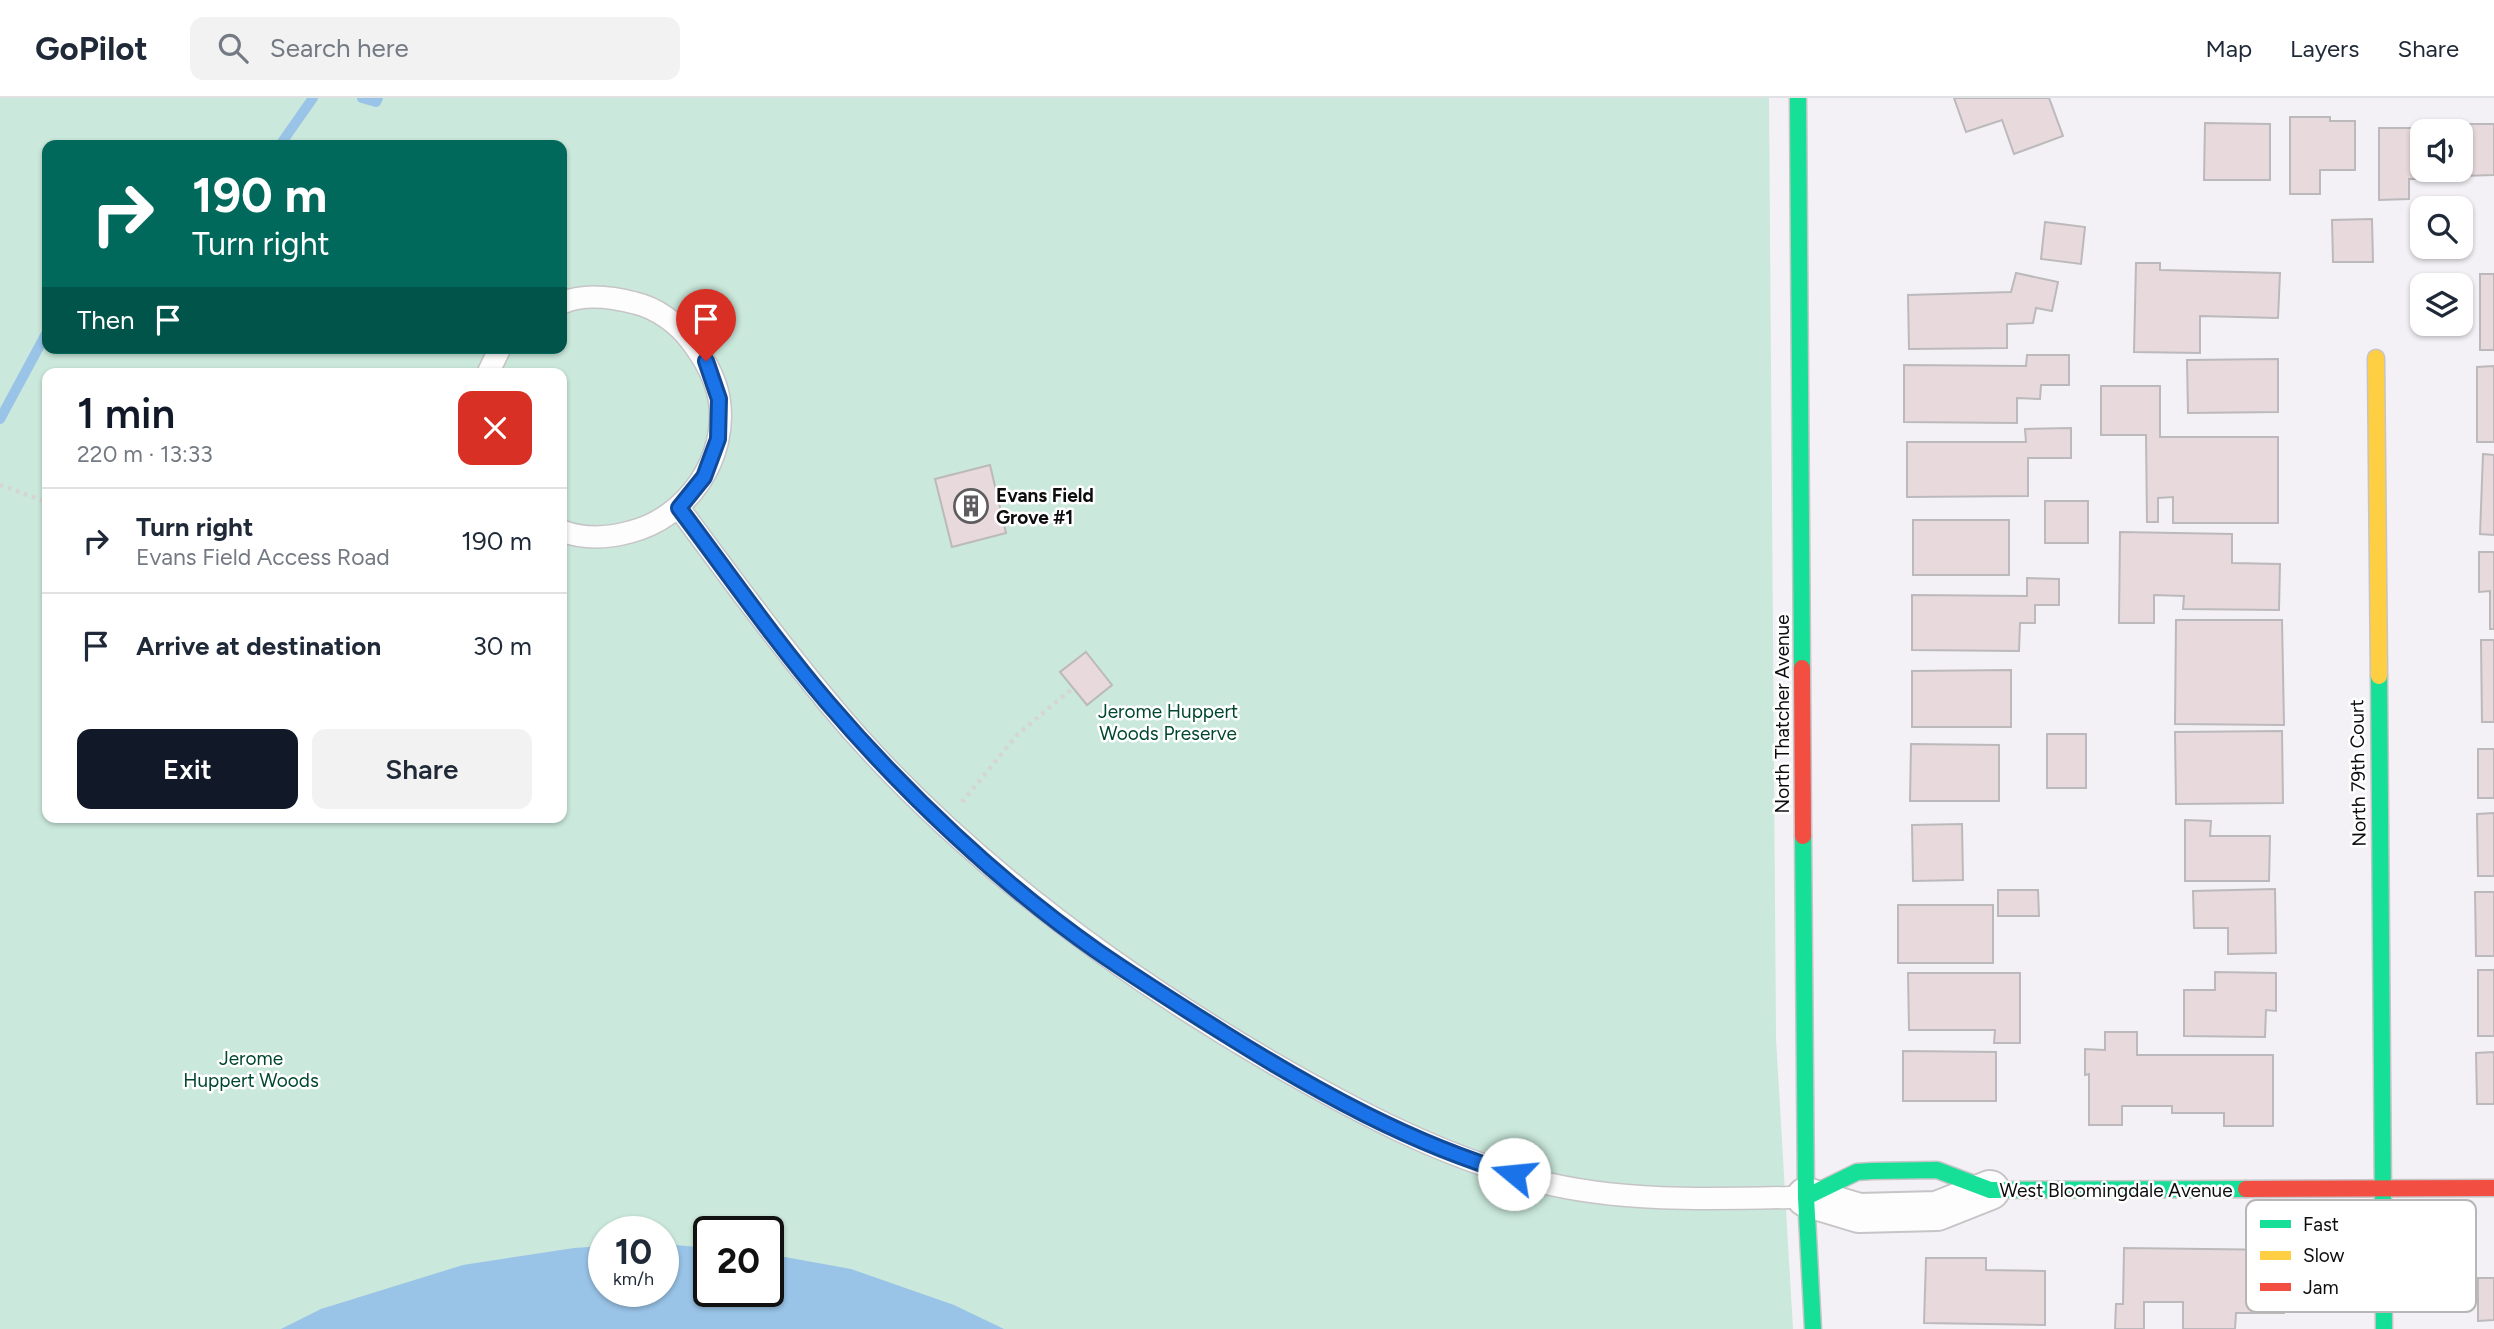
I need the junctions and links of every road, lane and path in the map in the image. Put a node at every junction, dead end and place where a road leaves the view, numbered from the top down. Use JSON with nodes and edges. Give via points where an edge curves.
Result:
{"nodes":[{"id":1,"x":1798,"y":98,"type":"edge"},
{"id":2,"x":567,"y":301,"type":"edge"},
{"id":3,"x":2376,"y":358,"type":"dead end"},
{"id":4,"x":0,"y":485,"type":"edge"},
{"id":5,"x":42,"y":500,"type":"edge"},
{"id":6,"x":679,"y":508,"type":"junction"},
{"id":7,"x":567,"y":533,"type":"edge"},
{"id":8,"x":1073,"y":688,"type":"dead end"},
{"id":9,"x":944,"y":824,"type":"junction"},
{"id":10,"x":2383,"y":1188,"type":"junction"},
{"id":11,"x":2494,"y":1188,"type":"edge"},
{"id":12,"x":1990,"y":1190,"type":"joint"},
{"id":13,"x":1806,"y":1197,"type":"junction"},
{"id":14,"x":2383,"y":1200,"type":"edge"},
{"id":15,"x":1813,"y":1329,"type":"edge"}],
"edges":[{"from":1,"to":13,"type":"street","name":"North Thatcher Avenue"},
{"from":2,"to":6,"type":"lane","via":[[609,297],[648,306],[681,329],[706,361],[719,399],[718,439],[704,477]]},
{"from":3,"to":10,"type":"street","name":"North 79th Court"},
{"from":4,"to":5,"type":"path"},
{"from":6,"to":7,"type":"lane","via":[[646,528],[609,538]]},
{"from":6,"to":9,"type":"lane","via":[[828,702]]},
{"from":8,"to":9,"type":"path","via":[[1018,734]]},
{"from":9,"to":13,"type":"lane","via":[[1024,894],[1164,996],[1328,1096],[1465,1160],[1539,1182],[1586,1190],[1692,1198]]},
{"from":10,"to":11,"type":"street","name":"West Bloomingdale Avenue"},
{"from":10,"to":12,"type":"street","name":"West Bloomingdale Avenue"},
{"from":10,"to":14,"type":"street","name":"North 79th Court"},
{"from":12,"to":13,"type":"street","name":"West Bloomingdale Avenue","via":[[1937,1212],[1859,1213]]},
{"from":13,"to":15,"type":"street","name":"North Thatcher Avenue"}]}
